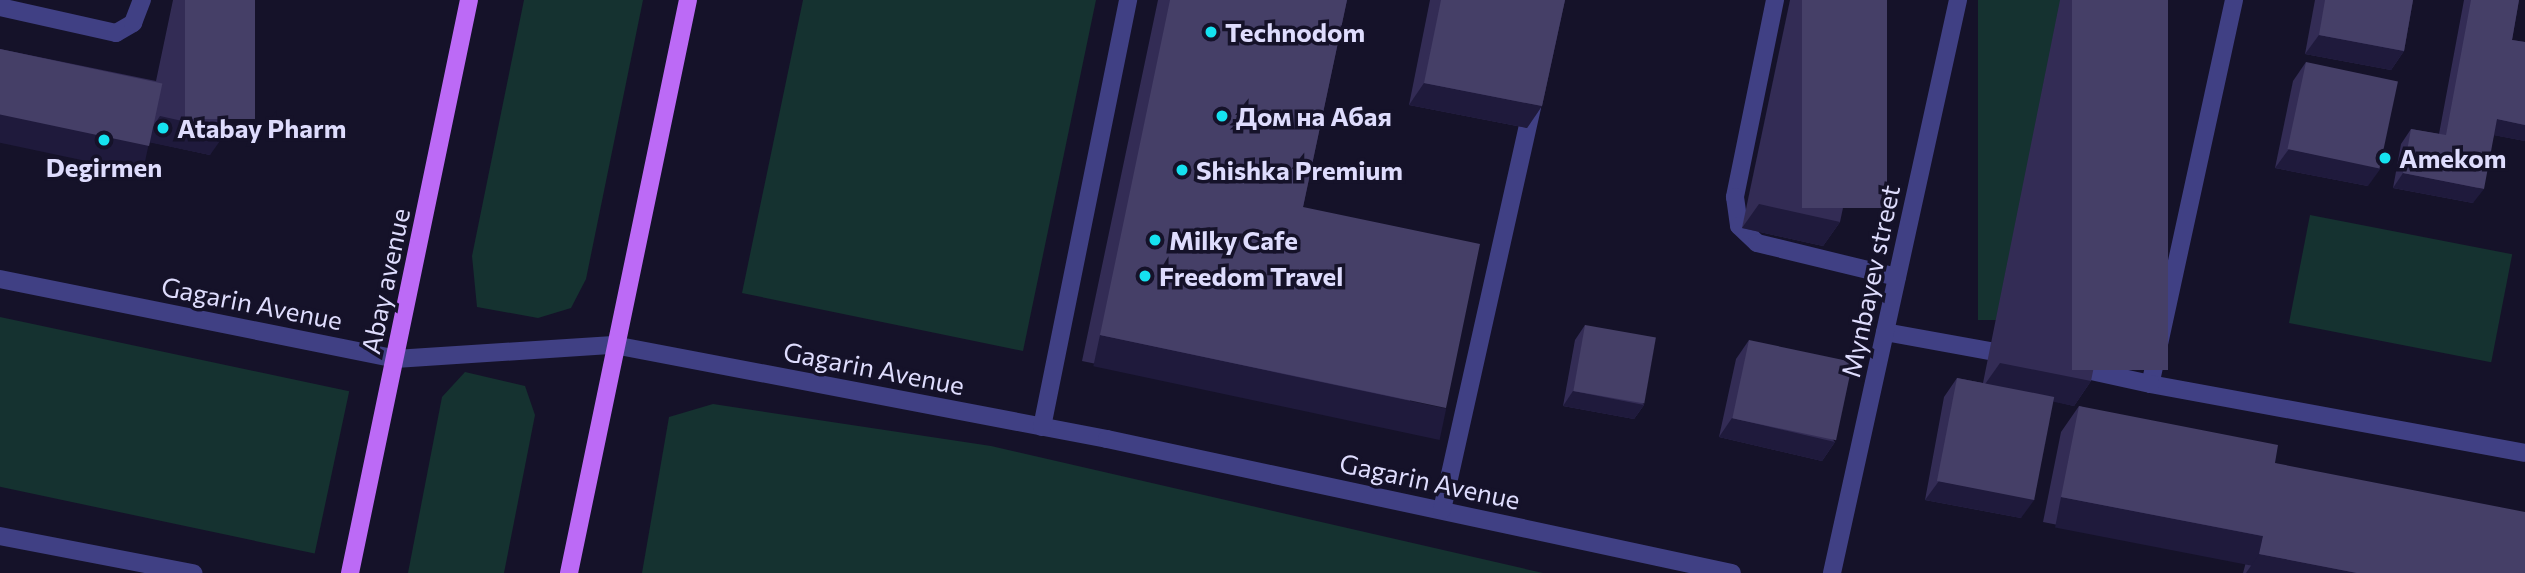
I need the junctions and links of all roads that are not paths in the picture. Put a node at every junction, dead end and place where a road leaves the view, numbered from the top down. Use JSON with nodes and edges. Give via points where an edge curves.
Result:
{"nodes":[{"id":1,"x":142,"y":0,"type":"edge"},
{"id":2,"x":469,"y":0,"type":"edge"},
{"id":3,"x":688,"y":0,"type":"edge"},
{"id":4,"x":1128,"y":0,"type":"edge"},
{"id":5,"x":1775,"y":0,"type":"edge"},
{"id":6,"x":1958,"y":0,"type":"edge"},
{"id":7,"x":2234,"y":0,"type":"edge"},
{"id":8,"x":0,"y":7,"type":"edge"},
{"id":9,"x":1536,"y":89,"type":"edge"},
{"id":10,"x":1897,"y":277,"type":"junction"},
{"id":11,"x":0,"y":279,"type":"edge"},
{"id":12,"x":1885,"y":332,"type":"junction"},
{"id":13,"x":614,"y":345,"type":"junction"},
{"id":14,"x":1990,"y":351,"type":"dead end"},
{"id":15,"x":395,"y":359,"type":"junction"},
{"id":16,"x":2081,"y":369,"type":"edge"},
{"id":17,"x":2150,"y":384,"type":"junction"},
{"id":18,"x":1042,"y":427,"type":"junction"},
{"id":19,"x":2525,"y":453,"type":"edge"},
{"id":20,"x":1442,"y":510,"type":"junction"},
{"id":21,"x":0,"y":537,"type":"edge"},
{"id":22,"x":193,"y":573,"type":"edge"},
{"id":23,"x":350,"y":573,"type":"edge"},
{"id":24,"x":569,"y":573,"type":"edge"},
{"id":25,"x":1732,"y":573,"type":"edge"},
{"id":26,"x":1832,"y":573,"type":"edge"}],
"edges":[{"from":1,"to":8,"type":"street","via":[[133,23],[116,33]]},
{"from":2,"to":15,"type":"main road","name":"Abay avenue"},
{"from":3,"to":13,"type":"main road"},
{"from":4,"to":18,"type":"street"},
{"from":5,"to":10,"type":"street","via":[[1735,197],[1739,226],[1757,243]]},
{"from":6,"to":10,"type":"street","name":"Mynbayev street"},
{"from":7,"to":17,"type":"street"},
{"from":9,"to":20,"type":"street"},
{"from":10,"to":12,"type":"street","name":"Mynbayev street"},
{"from":11,"to":15,"type":"street","name":"Gagarin Avenue"},
{"from":12,"to":14,"type":"street"},
{"from":12,"to":26,"type":"street","name":"Mynbayev street"},
{"from":13,"to":15,"type":"street","name":"Gagarin Avenue"},
{"from":13,"to":18,"type":"street","name":"Gagarin Avenue"},
{"from":13,"to":24,"type":"main road"},
{"from":15,"to":23,"type":"main road","name":"Abay avenue"},
{"from":16,"to":17,"type":"street"},
{"from":17,"to":19,"type":"street"},
{"from":18,"to":20,"type":"street","name":"Gagarin Avenue"},
{"from":20,"to":25,"type":"street","name":"Gagarin Avenue"},
{"from":21,"to":22,"type":"street"}]}
